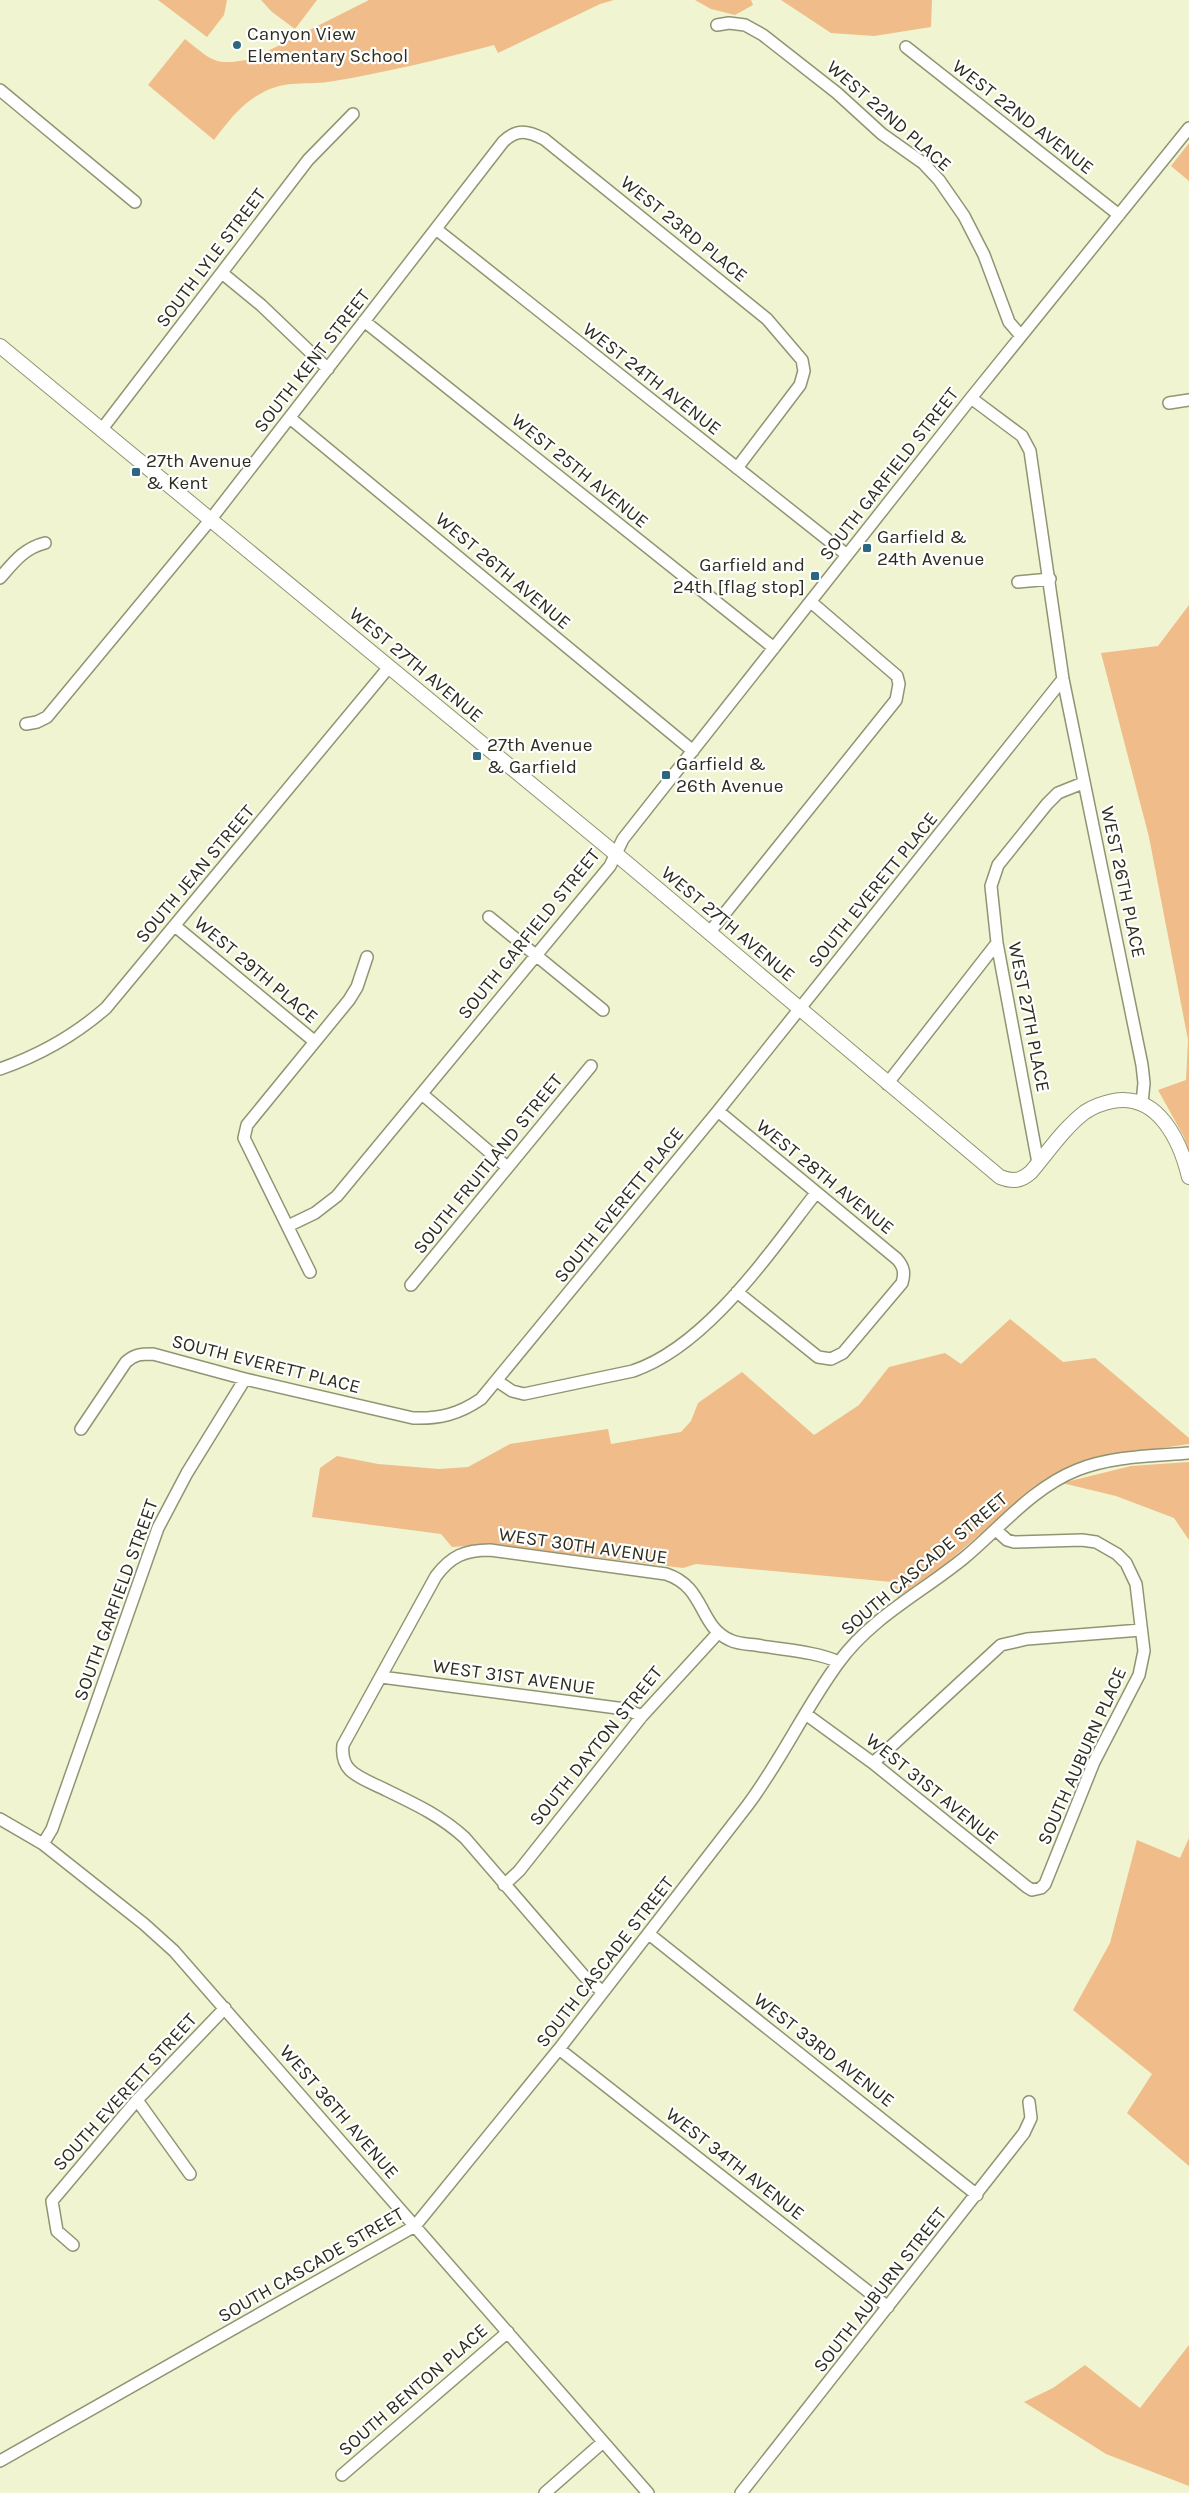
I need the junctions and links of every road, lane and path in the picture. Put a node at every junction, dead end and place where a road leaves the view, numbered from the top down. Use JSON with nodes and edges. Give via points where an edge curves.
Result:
{"nodes":[{"id":1,"x":717,"y":25,"type":"dead end"},
{"id":2,"x":906,"y":47,"type":"dead end"},
{"id":3,"x":0,"y":90,"type":"edge"},
{"id":4,"x":354,"y":114,"type":"dead end"},
{"id":5,"x":1189,"y":128,"type":"edge"},
{"id":6,"x":525,"y":131,"type":"joint"},
{"id":7,"x":135,"y":202,"type":"dead end"},
{"id":8,"x":1119,"y":215,"type":"junction"},
{"id":9,"x":436,"y":229,"type":"junction"},
{"id":10,"x":222,"y":274,"type":"junction"},
{"id":11,"x":364,"y":322,"type":"junction"},
{"id":12,"x":1022,"y":336,"type":"junction"},
{"id":13,"x":0,"y":346,"type":"edge"},
{"id":14,"x":328,"y":369,"type":"junction"},
{"id":15,"x":971,"y":398,"type":"junction"},
{"id":16,"x":1189,"y":400,"type":"edge"},
{"id":17,"x":1169,"y":403,"type":"dead end"},
{"id":18,"x":290,"y":418,"type":"junction"},
{"id":19,"x":102,"y":428,"type":"junction"},
{"id":20,"x":737,"y":468,"type":"junction"},
{"id":21,"x":211,"y":519,"type":"junction"},
{"id":22,"x":44,"y":543,"type":"dead end"},
{"id":23,"x":847,"y":556,"type":"junction"},
{"id":24,"x":0,"y":578,"type":"edge"},
{"id":25,"x":1050,"y":579,"type":"junction"},
{"id":26,"x":1018,"y":582,"type":"dead end"},
{"id":27,"x":811,"y":602,"type":"junction"},
{"id":28,"x":774,"y":648,"type":"junction"},
{"id":29,"x":389,"y":667,"type":"junction"},
{"id":30,"x":1063,"y":679,"type":"junction"},
{"id":31,"x":26,"y":724,"type":"dead end"},
{"id":32,"x":693,"y":751,"type":"junction"},
{"id":33,"x":1083,"y":783,"type":"junction"},
{"id":34,"x":616,"y":854,"type":"junction"},
{"id":35,"x":489,"y":917,"type":"dead end"},
{"id":36,"x":175,"y":926,"type":"junction"},
{"id":37,"x":709,"y":933,"type":"junction"},
{"id":38,"x":997,"y":943,"type":"junction"},
{"id":39,"x":537,"y":956,"type":"junction"},
{"id":40,"x":367,"y":958,"type":"dead end"},
{"id":41,"x":800,"y":1009,"type":"junction"},
{"id":42,"x":604,"y":1010,"type":"dead end"},
{"id":43,"x":314,"y":1041,"type":"junction"},
{"id":44,"x":591,"y":1066,"type":"dead end"},
{"id":45,"x":0,"y":1069,"type":"edge"},
{"id":46,"x":887,"y":1084,"type":"junction"},
{"id":47,"x":422,"y":1094,"type":"junction"},
{"id":48,"x":1142,"y":1102,"type":"junction"},
{"id":49,"x":718,"y":1111,"type":"junction"},
{"id":50,"x":1038,"y":1163,"type":"junction"},
{"id":51,"x":507,"y":1167,"type":"junction"},
{"id":52,"x":1189,"y":1177,"type":"edge"},
{"id":53,"x":816,"y":1193,"type":"junction"},
{"id":54,"x":288,"y":1226,"type":"junction"},
{"id":55,"x":310,"y":1272,"type":"dead end"},
{"id":56,"x":411,"y":1285,"type":"dead end"},
{"id":57,"x":737,"y":1292,"type":"junction"},
{"id":58,"x":245,"y":1380,"type":"junction"},
{"id":59,"x":497,"y":1381,"type":"junction"},
{"id":60,"x":80,"y":1430,"type":"dead end"},
{"id":61,"x":1189,"y":1453,"type":"edge"},
{"id":62,"x":996,"y":1530,"type":"junction"},
{"id":63,"x":1141,"y":1630,"type":"junction"},
{"id":64,"x":718,"y":1633,"type":"junction"},
{"id":65,"x":839,"y":1662,"type":"junction"},
{"id":66,"x":381,"y":1677,"type":"junction"},
{"id":67,"x":807,"y":1715,"type":"junction"},
{"id":68,"x":642,"y":1716,"type":"junction"},
{"id":69,"x":873,"y":1763,"type":"junction"},
{"id":70,"x":0,"y":1819,"type":"edge"},
{"id":71,"x":43,"y":1844,"type":"junction"},
{"id":72,"x":504,"y":1885,"type":"junction"},
{"id":73,"x":1036,"y":1890,"type":"joint"},
{"id":74,"x":649,"y":1934,"type":"junction"},
{"id":75,"x":602,"y":1992,"type":"junction"},
{"id":76,"x":225,"y":2008,"type":"junction"},
{"id":77,"x":559,"y":2048,"type":"junction"},
{"id":78,"x":137,"y":2100,"type":"junction"},
{"id":79,"x":1029,"y":2102,"type":"dead end"},
{"id":80,"x":190,"y":2174,"type":"dead end"},
{"id":81,"x":978,"y":2194,"type":"junction"},
{"id":82,"x":415,"y":2226,"type":"junction"},
{"id":83,"x":74,"y":2245,"type":"dead end"},
{"id":84,"x":888,"y":2307,"type":"junction"},
{"id":85,"x":508,"y":2332,"type":"junction"},
{"id":86,"x":603,"y":2442,"type":"junction"},
{"id":87,"x":0,"y":2462,"type":"edge"},
{"id":88,"x":342,"y":2475,"type":"dead end"},
{"id":89,"x":545,"y":2493,"type":"edge"},
{"id":90,"x":648,"y":2493,"type":"edge"},
{"id":91,"x":741,"y":2493,"type":"edge"}],
"edges":[{"from":1,"to":12,"type":"street","name":"WEST 22ND PLACE","via":[[745,25],[763,35],[789,53],[882,134],[923,163],[964,216],[984,255],[1009,322]]},
{"from":2,"to":8,"type":"street","name":"WEST 22ND AVENUE"},
{"from":3,"to":7,"type":"street"},
{"from":4,"to":10,"type":"street","name":"SOUTH LYLE STREET","via":[[308,160]]},
{"from":5,"to":8,"type":"street","name":"SOUTH GARFIELD STREET"},
{"from":6,"to":9,"type":"street","name":"SOUTH KENT STREET","via":[[511,134],[503,142]]},
{"from":6,"to":20,"type":"street","name":"WEST 23RD PLACE","via":[[544,139],[767,319],[802,360],[804,372],[800,385]]},
{"from":8,"to":12,"type":"street","name":"SOUTH GARFIELD STREET"},
{"from":9,"to":11,"type":"street","name":"SOUTH KENT STREET"},
{"from":9,"to":20,"type":"street","name":"WEST 24TH AVENUE"},
{"from":10,"to":14,"type":"street","via":[[261,305]]},
{"from":10,"to":19,"type":"street","name":"SOUTH LYLE STREET"},
{"from":11,"to":14,"type":"street","name":"SOUTH KENT STREET"},
{"from":11,"to":28,"type":"street","name":"WEST 25TH AVENUE"},
{"from":12,"to":15,"type":"street","name":"SOUTH GARFIELD STREET"},
{"from":13,"to":19,"type":"main road","name":"WEST 27TH AVENUE"},
{"from":14,"to":18,"type":"street","name":"SOUTH KENT STREET"},
{"from":15,"to":23,"type":"street","name":"SOUTH GARFIELD STREET"},
{"from":15,"to":25,"type":"street","name":"WEST 26TH PLACE","via":[[1022,436],[1030,451]]},
{"from":16,"to":17,"type":"street"},
{"from":18,"to":21,"type":"street","name":"SOUTH KENT STREET"},
{"from":18,"to":32,"type":"street","name":"WEST 26TH AVENUE"},
{"from":19,"to":21,"type":"main road","name":"WEST 27TH AVENUE"},
{"from":20,"to":23,"type":"street","name":"WEST 24TH AVENUE"},
{"from":21,"to":29,"type":"main road","name":"WEST 27TH AVENUE"},
{"from":21,"to":31,"type":"street","name":"SOUTH KENT STREET","via":[[47,717]]},
{"from":22,"to":24,"type":"street","via":[[19,556]]},
{"from":23,"to":27,"type":"street","name":"SOUTH GARFIELD STREET"},
{"from":25,"to":26,"type":"street"},
{"from":25,"to":30,"type":"street","name":"WEST 26TH PLACE"},
{"from":27,"to":28,"type":"street","name":"SOUTH GARFIELD STREET"},
{"from":27,"to":37,"type":"street","via":[[897,676],[896,700]]},
{"from":28,"to":32,"type":"street","name":"SOUTH GARFIELD STREET"},
{"from":29,"to":34,"type":"main road","name":"WEST 27TH AVENUE"},
{"from":29,"to":36,"type":"street","name":"SOUTH JEAN STREET"},
{"from":30,"to":33,"type":"street","name":"WEST 26TH PLACE"},
{"from":30,"to":41,"type":"street","name":"SOUTH EVERETT PLACE"},
{"from":32,"to":34,"type":"street","name":"SOUTH GARFIELD STREET","via":[[624,839]]},
{"from":33,"to":38,"type":"street","name":"WEST 27TH PLACE","via":[[1058,793],[998,865],[990,900]]},
{"from":33,"to":48,"type":"street","name":"WEST 26TH PLACE","via":[[1142,1065]]},
{"from":34,"to":37,"type":"main road","name":"WEST 27TH AVENUE"},
{"from":34,"to":39,"type":"street","name":"SOUTH GARFIELD STREET","via":[[610,866]]},
{"from":35,"to":39,"type":"street"},
{"from":36,"to":43,"type":"street","name":"WEST 29TH PLACE"},
{"from":36,"to":45,"type":"street","name":"SOUTH JEAN STREET","via":[[117,995],[90,1021],[45,1051]]},
{"from":37,"to":41,"type":"main road","name":"WEST 27TH AVENUE"},
{"from":38,"to":46,"type":"street"},
{"from":38,"to":50,"type":"street","name":"WEST 27TH PLACE"},
{"from":39,"to":42,"type":"street"},
{"from":39,"to":47,"type":"street","name":"SOUTH GARFIELD STREET"},
{"from":40,"to":43,"type":"street","via":[[353,994]]},
{"from":41,"to":46,"type":"main road","name":"WEST 27TH AVENUE"},
{"from":41,"to":49,"type":"street","name":"SOUTH EVERETT PLACE"},
{"from":43,"to":54,"type":"street","via":[[244,1132],[244,1138]]},
{"from":44,"to":51,"type":"street","name":"SOUTH FRUITLAND STREET"},
{"from":46,"to":50,"type":"main road","name":"WEST 27TH AVENUE","via":[[1005,1179],[1017,1180],[1026,1176]]},
{"from":47,"to":51,"type":"street"},
{"from":47,"to":54,"type":"street","name":"SOUTH GARFIELD STREET","via":[[336,1196],[315,1213]]},
{"from":48,"to":50,"type":"main road","via":[[1119,1100],[1088,1110]]},
{"from":48,"to":52,"type":"main road","via":[[1154,1109],[1166,1124]]},
{"from":49,"to":53,"type":"street","name":"WEST 28TH AVENUE"},
{"from":49,"to":59,"type":"street","name":"SOUTH EVERETT PLACE"},
{"from":51,"to":56,"type":"street","name":"SOUTH FRUITLAND STREET"},
{"from":53,"to":57,"type":"street"},
{"from":53,"to":57,"type":"street","name":"WEST 28TH AVENUE","via":[[898,1258],[904,1273],[902,1283],[843,1353],[831,1359],[818,1357]]},
{"from":54,"to":55,"type":"street"},
{"from":57,"to":59,"type":"street","via":[[696,1332],[649,1366],[524,1394],[512,1391]]},
{"from":58,"to":59,"type":"street","name":"SOUTH EVERETT PLACE","via":[[413,1418],[455,1414],[481,1399]]},
{"from":58,"to":60,"type":"street","name":"SOUTH EVERETT PLACE","via":[[153,1354],[133,1355]]},
{"from":58,"to":71,"type":"street","name":"SOUTH GARFIELD STREET","via":[[186,1473],[158,1528],[52,1829]]},
{"from":61,"to":62,"type":"street","name":"SOUTH CASCADE STREET","via":[[1107,1462],[1078,1470],[1048,1485]]},
{"from":62,"to":63,"type":"street","via":[[1014,1542],[1082,1540],[1107,1547],[1126,1563],[1132,1573]]},
{"from":62,"to":65,"type":"street","name":"SOUTH CASCADE STREET","via":[[962,1560],[880,1619]]},
{"from":63,"to":69,"type":"street","via":[[1027,1639],[1001,1645]]},
{"from":63,"to":73,"type":"street","name":"SOUTH AUBURN PLACE","via":[[1144,1651],[1139,1674],[1094,1762],[1045,1884]]},
{"from":64,"to":65,"type":"street","via":[[732,1641]]},
{"from":64,"to":66,"type":"street","name":"WEST 30TH AVENUE","via":[[691,1588],[675,1577],[472,1550],[458,1554],[443,1566]]},
{"from":64,"to":68,"type":"street","name":"SOUTH DAYTON STREET"},
{"from":65,"to":67,"type":"street","name":"SOUTH CASCADE STREET"},
{"from":66,"to":68,"type":"street","name":"WEST 31ST AVENUE","via":[[625,1710]]},
{"from":66,"to":72,"type":"street","via":[[343,1745],[346,1765],[357,1776],[429,1810],[450,1824]]},
{"from":67,"to":69,"type":"street","name":"WEST 31ST AVENUE"},
{"from":67,"to":74,"type":"street","name":"SOUTH CASCADE STREET","via":[[762,1787]]},
{"from":68,"to":72,"type":"street","name":"SOUTH DAYTON STREET"},
{"from":69,"to":73,"type":"street","name":"WEST 31ST AVENUE","via":[[1027,1887]]},
{"from":70,"to":71,"type":"street","name":"WEST 36TH AVENUE"},
{"from":71,"to":76,"type":"street","name":"WEST 36TH AVENUE","via":[[160,1937]]},
{"from":72,"to":75,"type":"street"},
{"from":74,"to":75,"type":"street","name":"SOUTH CASCADE STREET"},
{"from":74,"to":81,"type":"street","name":"WEST 33RD AVENUE"},
{"from":75,"to":77,"type":"street","name":"SOUTH CASCADE STREET"},
{"from":76,"to":78,"type":"street","name":"SOUTH EVERETT STREET"},
{"from":76,"to":82,"type":"street","name":"WEST 36TH AVENUE"},
{"from":77,"to":82,"type":"street","name":"SOUTH CASCADE STREET"},
{"from":77,"to":84,"type":"street","name":"WEST 34TH AVENUE"},
{"from":78,"to":80,"type":"street"},
{"from":78,"to":83,"type":"street","name":"SOUTH EVERETT STREET","via":[[52,2201],[57,2231]]},
{"from":79,"to":81,"type":"street","name":"SOUTH AUBURN STREET","via":[[1029,2126]]},
{"from":81,"to":84,"type":"street","name":"SOUTH AUBURN STREET"},
{"from":82,"to":85,"type":"street","name":"WEST 36TH AVENUE"},
{"from":82,"to":87,"type":"street","name":"SOUTH CASCADE STREET"},
{"from":84,"to":91,"type":"street","name":"SOUTH AUBURN STREET"},
{"from":85,"to":86,"type":"street","name":"WEST 36TH AVENUE"},
{"from":85,"to":88,"type":"street","name":"SOUTH BENTON PLACE"},
{"from":86,"to":89,"type":"street"},
{"from":86,"to":90,"type":"street","name":"WEST 36TH AVENUE"}]}
